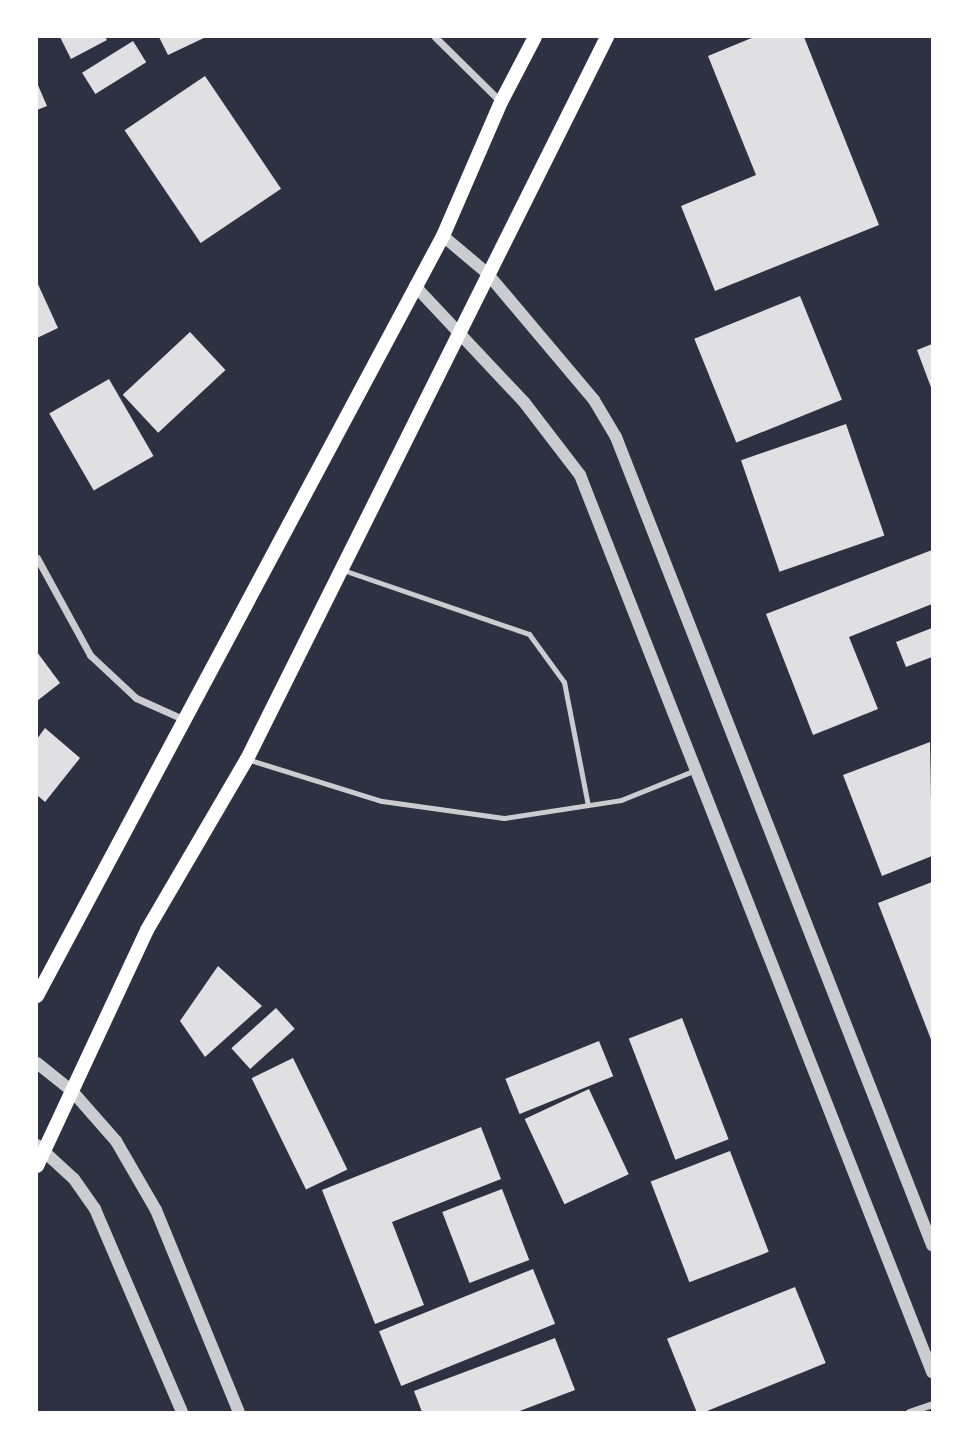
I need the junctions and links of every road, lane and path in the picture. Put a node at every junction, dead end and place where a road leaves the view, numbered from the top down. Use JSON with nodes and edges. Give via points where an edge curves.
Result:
{"nodes":[{"id":1,"x":435,"y":37,"type":"edge"},
{"id":2,"x":535,"y":37,"type":"edge"},
{"id":3,"x":607,"y":37,"type":"edge"},
{"id":4,"x":501,"y":102,"type":"junction"},
{"id":5,"x":443,"y":236,"type":"junction"},
{"id":6,"x":487,"y":273,"type":"junction"},
{"id":7,"x":415,"y":286,"type":"junction"},
{"id":8,"x":457,"y":333,"type":"junction"},
{"id":9,"x":37,"y":558,"type":"edge"},
{"id":10,"x":340,"y":569,"type":"junction"},
{"id":11,"x":183,"y":719,"type":"junction"},
{"id":12,"x":247,"y":759,"type":"junction"},
{"id":13,"x":693,"y":771,"type":"junction"},
{"id":14,"x":588,"y":805,"type":"junction"},
{"id":15,"x":37,"y":996,"type":"edge"},
{"id":16,"x":37,"y":1063,"type":"edge"},
{"id":17,"x":72,"y":1091,"type":"junction"},
{"id":18,"x":41,"y":1149,"type":"edge"},
{"id":19,"x":37,"y":1166,"type":"edge"},
{"id":20,"x":932,"y":1245,"type":"edge"},
{"id":21,"x":932,"y":1372,"type":"edge"},
{"id":22,"x":932,"y":1404,"type":"edge"},
{"id":23,"x":182,"y":1412,"type":"edge"},
{"id":24,"x":239,"y":1412,"type":"edge"},
{"id":25,"x":909,"y":1412,"type":"edge"}],
"edges":[{"from":1,"to":4,"type":"street"},
{"from":2,"to":4,"type":"main road"},
{"from":3,"to":6,"type":"main road"},
{"from":4,"to":5,"type":"main road"},
{"from":5,"to":6,"type":"street"},
{"from":5,"to":7,"type":"main road"},
{"from":6,"to":8,"type":"main road"},
{"from":6,"to":20,"type":"street","via":[[594,400],[617,437]]},
{"from":7,"to":8,"type":"street"},
{"from":7,"to":11,"type":"main road"},
{"from":8,"to":10,"type":"main road"},
{"from":8,"to":13,"type":"street","via":[[524,402],[580,475]]},
{"from":9,"to":11,"type":"street","via":[[90,655],[136,698]]},
{"from":10,"to":12,"type":"main road"},
{"from":10,"to":14,"type":"lane","via":[[529,634],[564,682]]},
{"from":11,"to":15,"type":"main road"},
{"from":12,"to":14,"type":"lane","via":[[382,801],[504,818]]},
{"from":12,"to":17,"type":"main road","via":[[147,930]]},
{"from":13,"to":14,"type":"lane","via":[[621,800]]},
{"from":13,"to":21,"type":"street"},
{"from":16,"to":17,"type":"street"},
{"from":17,"to":18,"type":"main road"},
{"from":17,"to":24,"type":"street","via":[[116,1141],[156,1210]]},
{"from":18,"to":19,"type":"main road"},
{"from":18,"to":23,"type":"street","via":[[74,1179],[95,1209]]},
{"from":22,"to":25,"type":"street"}]}
